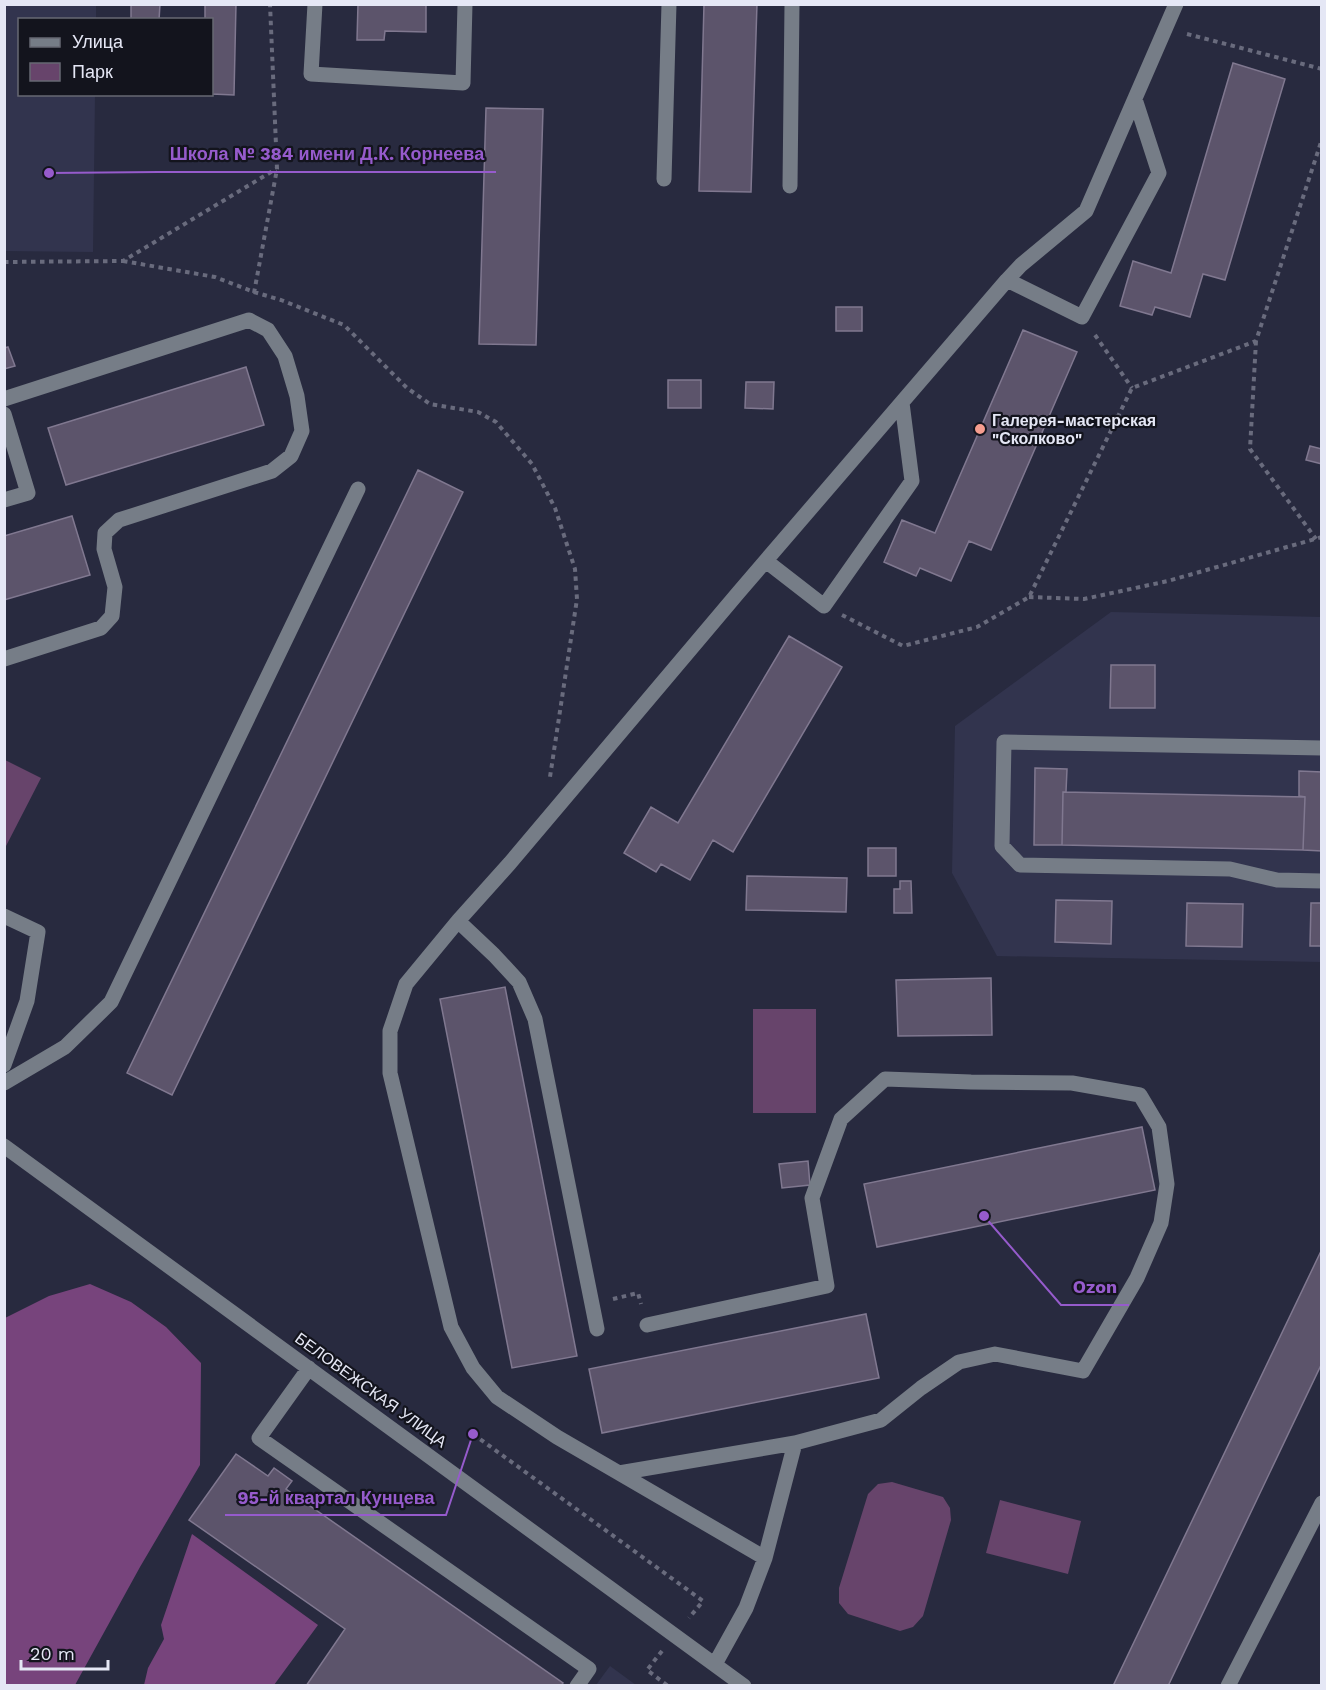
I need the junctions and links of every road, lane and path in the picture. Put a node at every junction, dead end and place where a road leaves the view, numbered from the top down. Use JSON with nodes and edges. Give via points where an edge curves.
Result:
{"nodes":[{"id":1,"x":270,"y":4,"type":"edge"},
{"id":2,"x":315,"y":4,"type":"edge"},
{"id":3,"x":465,"y":4,"type":"edge"},
{"id":4,"x":669,"y":4,"type":"edge"},
{"id":5,"x":792,"y":4,"type":"edge"},
{"id":6,"x":1176,"y":4,"type":"edge"},
{"id":7,"x":1166,"y":29,"type":"junction"},
{"id":8,"x":1322,"y":69,"type":"edge"},
{"id":9,"x":1135,"y":99,"type":"junction"},
{"id":10,"x":1322,"y":139,"type":"edge"},
{"id":11,"x":1319,"y":153,"type":"edge"},
{"id":12,"x":277,"y":169,"type":"junction"},
{"id":13,"x":664,"y":179,"type":"dead end"},
{"id":14,"x":790,"y":186,"type":"dead end"},
{"id":15,"x":123,"y":261,"type":"junction"},
{"id":16,"x":4,"y":262,"type":"edge"},
{"id":17,"x":1007,"y":280,"type":"junction"},
{"id":18,"x":254,"y":292,"type":"junction"},
{"id":19,"x":1082,"y":317,"type":"junction"},
{"id":20,"x":249,"y":320,"type":"junction"},
{"id":21,"x":1256,"y":341,"type":"junction"},
{"id":22,"x":1132,"y":388,"type":"junction"},
{"id":23,"x":4,"y":399,"type":"edge"},
{"id":24,"x":902,"y":403,"type":"junction"},
{"id":25,"x":4,"y":414,"type":"edge"},
{"id":26,"x":358,"y":489,"type":"dead end"},
{"id":27,"x":4,"y":500,"type":"edge"},
{"id":28,"x":1319,"y":538,"type":"edge"},
{"id":29,"x":766,"y":561,"type":"junction"},
{"id":30,"x":1029,"y":597,"type":"junction"},
{"id":31,"x":824,"y":606,"type":"junction"},
{"id":32,"x":4,"y":659,"type":"edge"},
{"id":33,"x":1322,"y":748,"type":"edge"},
{"id":34,"x":569,"y":793,"type":"junction"},
{"id":35,"x":1322,"y":881,"type":"edge"},
{"id":36,"x":4,"y":916,"type":"edge"},
{"id":37,"x":458,"y":921,"type":"junction"},
{"id":38,"x":4,"y":1065,"type":"edge"},
{"id":39,"x":4,"y":1083,"type":"edge"},
{"id":40,"x":9,"y":1155,"type":"edge"},
{"id":41,"x":647,"y":1325,"type":"dead end"},
{"id":42,"x":597,"y":1329,"type":"dead end"},
{"id":43,"x":309,"y":1368,"type":"junction"},
{"id":44,"x":473,"y":1434,"type":"dead end"},
{"id":45,"x":795,"y":1443,"type":"junction"},
{"id":46,"x":619,"y":1473,"type":"junction"},
{"id":47,"x":1322,"y":1503,"type":"edge"},
{"id":48,"x":765,"y":1558,"type":"junction"},
{"id":49,"x":675,"y":1635,"type":"junction"},
{"id":50,"x":715,"y":1664,"type":"junction"},
{"id":51,"x":577,"y":1686,"type":"edge"},
{"id":52,"x":668,"y":1686,"type":"edge"},
{"id":53,"x":744,"y":1686,"type":"edge"},
{"id":54,"x":1228,"y":1686,"type":"edge"}],
"edges":[{"from":1,"to":12,"type":"path"},
{"from":2,"to":3,"type":"street","via":[[311,74],[463,83]]},
{"from":4,"to":13,"type":"street"},
{"from":5,"to":14,"type":"street"},
{"from":6,"to":7,"type":"street"},
{"from":7,"to":8,"type":"path"},
{"from":7,"to":9,"type":"street"},
{"from":9,"to":17,"type":"street","via":[[1086,211]]},
{"from":9,"to":19,"type":"street","via":[[1159,173]]},
{"from":10,"to":11,"type":"path"},
{"from":11,"to":21,"type":"path"},
{"from":12,"to":15,"type":"path"},
{"from":12,"to":18,"type":"path"},
{"from":15,"to":16,"type":"path"},
{"from":15,"to":18,"type":"path","via":[[215,277]]},
{"from":17,"to":19,"type":"street"},
{"from":17,"to":24,"type":"street"},
{"from":18,"to":20,"type":"path"},
{"from":18,"to":34,"type":"path","via":[[344,325],[407,388],[429,404],[478,412],[496,422],[532,464],[555,508],[575,570],[577,599],[550,777]]},
{"from":19,"to":22,"type":"path"},
{"from":20,"to":23,"type":"street"},
{"from":20,"to":32,"type":"street","via":[[268,330],[285,356],[302,431],[291,456],[272,471],[119,520],[105,533],[104,549],[115,587],[112,616],[101,628]]},
{"from":21,"to":22,"type":"path"},
{"from":21,"to":28,"type":"path","via":[[1250,449]]},
{"from":22,"to":30,"type":"path"},
{"from":24,"to":29,"type":"street"},
{"from":24,"to":31,"type":"street","via":[[912,481]]},
{"from":25,"to":27,"type":"street","via":[[28,493]]},
{"from":26,"to":39,"type":"street","via":[[111,1002],[65,1047]]},
{"from":28,"to":30,"type":"path","via":[[1168,581],[1084,599]]},
{"from":29,"to":31,"type":"street"},
{"from":29,"to":34,"type":"street"},
{"from":30,"to":31,"type":"path","via":[[977,627],[903,645]]},
{"from":33,"to":35,"type":"street","via":[[1004,742],[1002,846],[1020,865],[1230,868],[1277,880]]},
{"from":34,"to":37,"type":"street"},
{"from":36,"to":38,"type":"street","via":[[38,932],[27,1001]]},
{"from":37,"to":42,"type":"street","via":[[519,982],[535,1019]]},
{"from":37,"to":46,"type":"street","via":[[406,984],[390,1032],[390,1073],[451,1327],[473,1368],[497,1397]]},
{"from":40,"to":43,"type":"street","name":"БЕЛОВЕЖСКАЯ УЛИЦА"},
{"from":41,"to":45,"type":"street","via":[[827,1286],[812,1198],[841,1119],[885,1079],[1072,1083],[1140,1095],[1159,1128],[1167,1184],[1161,1223],[1137,1278],[1083,1371],[995,1354],[959,1362],[881,1420]]},
{"from":43,"to":49,"type":"street","name":"БЕЛОВЕЖСКАЯ УЛИЦА"},
{"from":43,"to":51,"type":"street","via":[[260,1438],[589,1669]]},
{"from":44,"to":49,"type":"path","via":[[703,1601]]},
{"from":45,"to":46,"type":"street"},
{"from":45,"to":48,"type":"street"},
{"from":46,"to":48,"type":"street"},
{"from":47,"to":54,"type":"street"},
{"from":48,"to":50,"type":"street","via":[[746,1608]]},
{"from":49,"to":50,"type":"street","name":"БЕЛОВЕЖСКАЯ УЛИЦА"},
{"from":49,"to":52,"type":"path","via":[[647,1670]]},
{"from":50,"to":53,"type":"street","name":"БЕЛОВЕЖСКАЯ УЛИЦА"}]}
